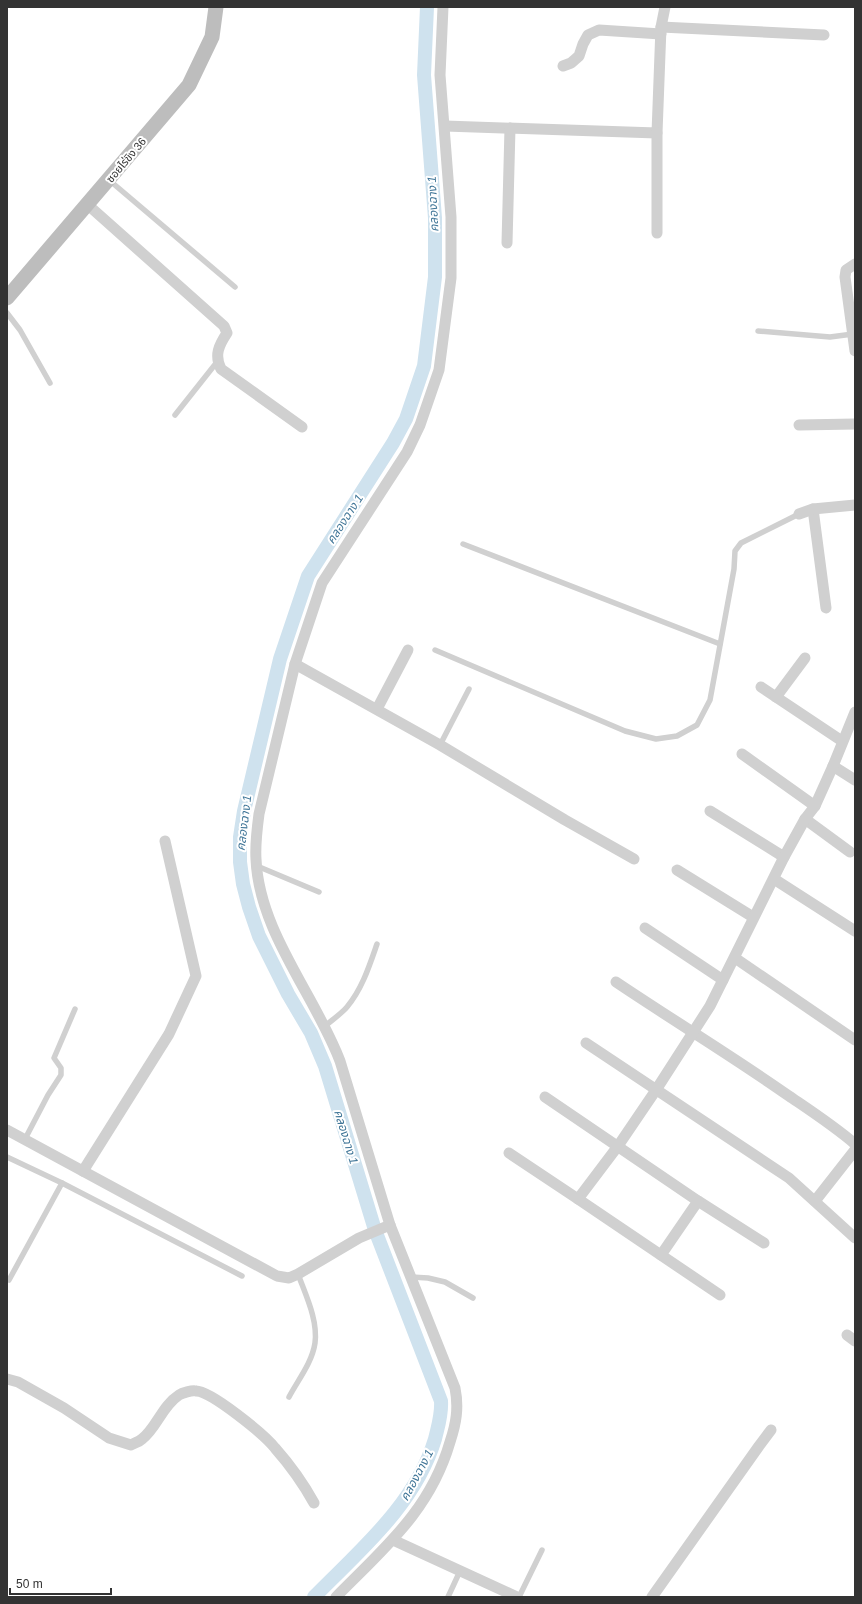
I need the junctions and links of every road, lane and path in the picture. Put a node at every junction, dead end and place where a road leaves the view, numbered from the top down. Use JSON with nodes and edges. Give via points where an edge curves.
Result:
{"nodes":[{"id":1,"x":216,"y":7,"type":"edge"},
{"id":2,"x":443,"y":7,"type":"edge"},
{"id":3,"x":665,"y":7,"type":"edge"},
{"id":4,"x":661,"y":30,"type":"junction"},
{"id":5,"x":824,"y":36,"type":"dead end"},
{"id":6,"x":563,"y":66,"type":"dead end"},
{"id":7,"x":444,"y":126,"type":"junction"},
{"id":8,"x":510,"y":128,"type":"junction"},
{"id":9,"x":657,"y":133,"type":"junction"},
{"id":10,"x":109,"y":180,"type":"junction"},
{"id":11,"x":88,"y":205,"type":"junction"},
{"id":12,"x":657,"y":233,"type":"dead end"},
{"id":13,"x":507,"y":243,"type":"dead end"},
{"id":14,"x":855,"y":264,"type":"edge"},
{"id":15,"x":235,"y":287,"type":"dead end"},
{"id":16,"x":7,"y":298,"type":"edge"},
{"id":17,"x":7,"y":313,"type":"edge"},
{"id":18,"x":758,"y":331,"type":"dead end"},
{"id":19,"x":853,"y":334,"type":"junction"},
{"id":20,"x":855,"y":351,"type":"edge"},
{"id":21,"x":217,"y":362,"type":"junction"},
{"id":22,"x":50,"y":383,"type":"dead end"},
{"id":23,"x":175,"y":415,"type":"dead end"},
{"id":24,"x":855,"y":424,"type":"edge"},
{"id":25,"x":799,"y":425,"type":"dead end"},
{"id":26,"x":302,"y":427,"type":"dead end"},
{"id":27,"x":855,"y":505,"type":"edge"},
{"id":28,"x":814,"y":509,"type":"junction"},
{"id":29,"x":799,"y":514,"type":"joint"},
{"id":30,"x":463,"y":544,"type":"dead end"},
{"id":31,"x":826,"y":608,"type":"dead end"},
{"id":32,"x":720,"y":644,"type":"junction"},
{"id":33,"x":408,"y":650,"type":"dead end"},
{"id":34,"x":435,"y":650,"type":"dead end"},
{"id":35,"x":805,"y":658,"type":"dead end"},
{"id":36,"x":295,"y":664,"type":"junction"},
{"id":37,"x":761,"y":687,"type":"dead end"},
{"id":38,"x":469,"y":689,"type":"dead end"},
{"id":39,"x":776,"y":697,"type":"junction"},
{"id":40,"x":377,"y":709,"type":"junction"},
{"id":41,"x":855,"y":712,"type":"edge"},
{"id":42,"x":842,"y":741,"type":"junction"},
{"id":43,"x":440,"y":744,"type":"junction"},
{"id":44,"x":742,"y":754,"type":"dead end"},
{"id":45,"x":833,"y":766,"type":"junction"},
{"id":46,"x":855,"y":780,"type":"edge"},
{"id":47,"x":815,"y":806,"type":"junction"},
{"id":48,"x":710,"y":811,"type":"dead end"},
{"id":49,"x":805,"y":819,"type":"junction"},
{"id":50,"x":165,"y":841,"type":"dead end"},
{"id":51,"x":850,"y":852,"type":"dead end"},
{"id":52,"x":784,"y":857,"type":"junction"},
{"id":53,"x":634,"y":859,"type":"dead end"},
{"id":54,"x":257,"y":866,"type":"junction"},
{"id":55,"x":677,"y":870,"type":"dead end"},
{"id":56,"x":774,"y":879,"type":"junction"},
{"id":57,"x":319,"y":892,"type":"dead end"},
{"id":58,"x":753,"y":917,"type":"junction"},
{"id":59,"x":645,"y":928,"type":"dead end"},
{"id":60,"x":855,"y":931,"type":"edge"},
{"id":61,"x":377,"y":944,"type":"dead end"},
{"id":62,"x":735,"y":958,"type":"junction"},
{"id":63,"x":723,"y":980,"type":"junction"},
{"id":64,"x":616,"y":982,"type":"dead end"},
{"id":65,"x":75,"y":1009,"type":"dead end"},
{"id":66,"x":325,"y":1026,"type":"junction"},
{"id":67,"x":692,"y":1032,"type":"junction"},
{"id":68,"x":855,"y":1040,"type":"edge"},
{"id":69,"x":586,"y":1043,"type":"dead end"},
{"id":70,"x":656,"y":1090,"type":"junction"},
{"id":71,"x":545,"y":1098,"type":"dead end"},
{"id":72,"x":7,"y":1130,"type":"edge"},
{"id":73,"x":25,"y":1139,"type":"junction"},
{"id":74,"x":855,"y":1144,"type":"edge"},
{"id":75,"x":618,"y":1146,"type":"junction"},
{"id":76,"x":855,"y":1150,"type":"edge"},
{"id":77,"x":509,"y":1153,"type":"dead end"},
{"id":78,"x":7,"y":1157,"type":"edge"},
{"id":79,"x":83,"y":1171,"type":"junction"},
{"id":80,"x":62,"y":1183,"type":"junction"},
{"id":81,"x":578,"y":1199,"type":"junction"},
{"id":82,"x":698,"y":1201,"type":"junction"},
{"id":83,"x":815,"y":1201,"type":"junction"},
{"id":84,"x":386,"y":1226,"type":"junction"},
{"id":85,"x":855,"y":1238,"type":"edge"},
{"id":86,"x":764,"y":1243,"type":"dead end"},
{"id":87,"x":661,"y":1255,"type":"junction"},
{"id":88,"x":298,"y":1274,"type":"junction"},
{"id":89,"x":242,"y":1276,"type":"dead end"},
{"id":90,"x":411,"y":1277,"type":"junction"},
{"id":91,"x":9,"y":1280,"type":"dead end"},
{"id":92,"x":720,"y":1295,"type":"dead end"},
{"id":93,"x":473,"y":1298,"type":"dead end"},
{"id":94,"x":7,"y":1379,"type":"edge"},
{"id":95,"x":289,"y":1397,"type":"dead end"},
{"id":96,"x":771,"y":1430,"type":"dead end"},
{"id":97,"x":314,"y":1503,"type":"dead end"},
{"id":98,"x":393,"y":1540,"type":"junction"},
{"id":99,"x":542,"y":1550,"type":"dead end"},
{"id":100,"x":460,"y":1571,"type":"junction"},
{"id":101,"x":336,"y":1597,"type":"edge"},
{"id":102,"x":448,"y":1597,"type":"edge"},
{"id":103,"x":518,"y":1597,"type":"edge"},
{"id":104,"x":652,"y":1597,"type":"edge"}],
"edges":[{"from":1,"to":10,"type":"street","name":"ซอยไร่ขิง 36","via":[[212,37],[189,85]]},
{"from":2,"to":7,"type":"street","via":[[440,75]]},
{"from":3,"to":4,"type":"street"},
{"from":4,"to":5,"type":"street"},
{"from":4,"to":6,"type":"street","via":[[599,30],[588,35],[579,56]]},
{"from":4,"to":9,"type":"street"},
{"from":7,"to":8,"type":"street"},
{"from":7,"to":36,"type":"street","via":[[451,217],[451,278],[439,370],[420,425],[407,452],[322,583]]},
{"from":8,"to":9,"type":"street"},
{"from":8,"to":13,"type":"street"},
{"from":9,"to":12,"type":"street"},
{"from":10,"to":11,"type":"street","name":"ซอยไร่ขิง 36"},
{"from":10,"to":15,"type":"lane"},
{"from":11,"to":16,"type":"street","name":"ซอยไร่ขิง 36"},
{"from":11,"to":21,"type":"street","via":[[224,326],[227,333],[219,345]]},
{"from":14,"to":19,"type":"street","via":[[846,270],[844,277]]},
{"from":17,"to":22,"type":"lane","via":[[20,330]]},
{"from":18,"to":19,"type":"lane","via":[[830,337]]},
{"from":19,"to":20,"type":"street"},
{"from":21,"to":23,"type":"lane"},
{"from":21,"to":26,"type":"street","via":[[221,369]]},
{"from":24,"to":25,"type":"street"},
{"from":27,"to":28,"type":"street"},
{"from":28,"to":29,"type":"street"},
{"from":28,"to":31,"type":"street"},
{"from":29,"to":32,"type":"lane","via":[[741,543],[735,551]]},
{"from":30,"to":32,"type":"lane"},
{"from":32,"to":34,"type":"lane","via":[[710,700],[696,725],[677,736],[656,739],[625,731]]},
{"from":33,"to":40,"type":"street"},
{"from":35,"to":39,"type":"street"},
{"from":36,"to":40,"type":"street"},
{"from":36,"to":54,"type":"street","via":[[259,814],[256,838]]},
{"from":37,"to":39,"type":"street"},
{"from":38,"to":43,"type":"lane"},
{"from":39,"to":42,"type":"street"},
{"from":40,"to":43,"type":"street"},
{"from":41,"to":42,"type":"street"},
{"from":42,"to":45,"type":"street"},
{"from":43,"to":53,"type":"street"},
{"from":44,"to":47,"type":"street"},
{"from":45,"to":46,"type":"street"},
{"from":45,"to":47,"type":"street"},
{"from":47,"to":49,"type":"street"},
{"from":48,"to":52,"type":"street"},
{"from":49,"to":51,"type":"street"},
{"from":49,"to":52,"type":"street"},
{"from":50,"to":79,"type":"street","via":[[196,976],[168,1034]]},
{"from":52,"to":56,"type":"street"},
{"from":54,"to":57,"type":"lane"},
{"from":54,"to":66,"type":"street","via":[[264,903],[274,929]]},
{"from":55,"to":58,"type":"street"},
{"from":56,"to":58,"type":"street"},
{"from":56,"to":60,"type":"street"},
{"from":58,"to":62,"type":"street"},
{"from":59,"to":63,"type":"street"},
{"from":61,"to":66,"type":"lane","via":[[367,974],[358,990],[346,1008]]},
{"from":62,"to":63,"type":"street"},
{"from":62,"to":68,"type":"street"},
{"from":63,"to":67,"type":"street","via":[[710,1006]]},
{"from":64,"to":67,"type":"street"},
{"from":65,"to":73,"type":"lane","via":[[54,1058],[61,1068],[61,1075]]},
{"from":66,"to":84,"type":"street","via":[[340,1061]]},
{"from":67,"to":70,"type":"street"},
{"from":67,"to":74,"type":"street","via":[[835,1127]]},
{"from":69,"to":70,"type":"street"},
{"from":70,"to":75,"type":"street"},
{"from":70,"to":83,"type":"street","via":[[789,1178]]},
{"from":71,"to":75,"type":"street"},
{"from":72,"to":73,"type":"street"},
{"from":73,"to":79,"type":"street"},
{"from":75,"to":81,"type":"street"},
{"from":75,"to":82,"type":"street"},
{"from":76,"to":83,"type":"street"},
{"from":77,"to":81,"type":"street"},
{"from":78,"to":80,"type":"lane"},
{"from":79,"to":88,"type":"street","via":[[277,1276],[289,1278]]},
{"from":80,"to":89,"type":"lane"},
{"from":80,"to":91,"type":"lane"},
{"from":81,"to":87,"type":"street"},
{"from":82,"to":86,"type":"street"},
{"from":82,"to":87,"type":"street"},
{"from":83,"to":85,"type":"street"},
{"from":84,"to":88,"type":"street","via":[[359,1238]]},
{"from":84,"to":90,"type":"street"},
{"from":87,"to":92,"type":"street"},
{"from":88,"to":95,"type":"lane","via":[[314,1320],[315,1343],[308,1363]]},
{"from":90,"to":93,"type":"lane","via":[[445,1282]]},
{"from":90,"to":98,"type":"street","via":[[455,1388],[458,1410],[445,1461],[420,1508]]},
{"from":94,"to":97,"type":"street","via":[[18,1382],[64,1408],[109,1438],[131,1445],[142,1439],[166,1407],[180,1394],[197,1390],[231,1410],[270,1442]]},
{"from":96,"to":104,"type":"street"},
{"from":98,"to":100,"type":"street"},
{"from":98,"to":101,"type":"street"},
{"from":99,"to":103,"type":"lane"},
{"from":100,"to":102,"type":"lane"},
{"from":100,"to":103,"type":"street"}]}
